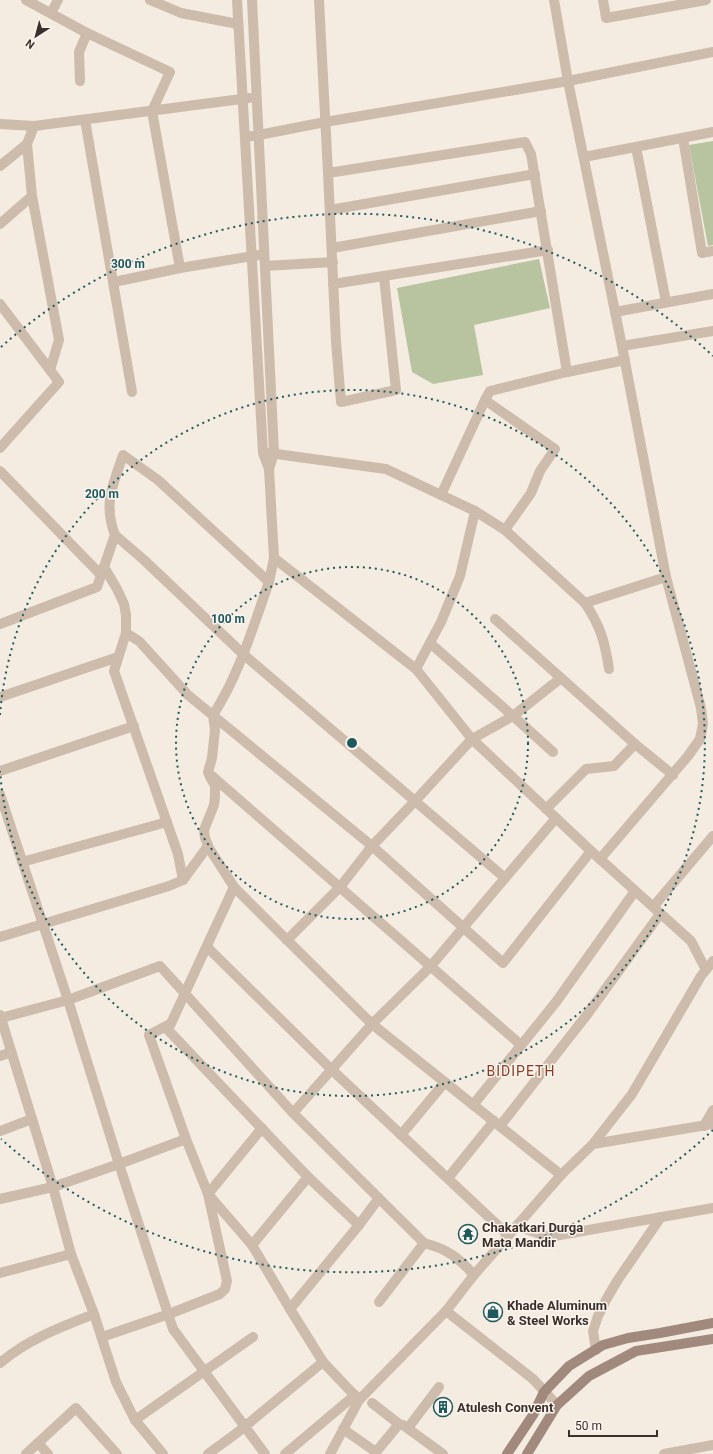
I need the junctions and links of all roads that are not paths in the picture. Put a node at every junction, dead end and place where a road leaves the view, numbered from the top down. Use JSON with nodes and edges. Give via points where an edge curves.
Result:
{"nodes":[{"id":1,"x":26,"y":0,"type":"edge"},
{"id":2,"x":58,"y":0,"type":"edge"},
{"id":3,"x":237,"y":0,"type":"edge"},
{"id":4,"x":252,"y":0,"type":"edge"},
{"id":5,"x":319,"y":0,"type":"edge"},
{"id":6,"x":554,"y":0,"type":"edge"},
{"id":7,"x":603,"y":0,"type":"edge"},
{"id":8,"x":706,"y":0,"type":"edge"},
{"id":9,"x":155,"y":1,"type":"edge"},
{"id":10,"x":51,"y":13,"type":"junction"},
{"id":11,"x":238,"y":24,"type":"junction"},
{"id":12,"x":87,"y":33,"type":"junction"},
{"id":13,"x":713,"y":52,"type":"edge"},
{"id":14,"x":80,"y":81,"type":"dead end"},
{"id":15,"x":568,"y":81,"type":"junction"},
{"id":16,"x":257,"y":97,"type":"junction"},
{"id":17,"x":243,"y":98,"type":"junction"},
{"id":18,"x":152,"y":111,"type":"junction"},
{"id":19,"x":85,"y":120,"type":"junction"},
{"id":20,"x":325,"y":122,"type":"junction"},
{"id":21,"x":0,"y":124,"type":"edge"},
{"id":22,"x":34,"y":126,"type":"junction"},
{"id":23,"x":713,"y":132,"type":"edge"},
{"id":24,"x":259,"y":136,"type":"junction"},
{"id":25,"x":245,"y":137,"type":"junction"},
{"id":26,"x":683,"y":138,"type":"junction"},
{"id":27,"x":27,"y":144,"type":"junction"},
{"id":28,"x":636,"y":147,"type":"junction"},
{"id":29,"x":584,"y":157,"type":"junction"},
{"id":30,"x":0,"y":166,"type":"edge"},
{"id":31,"x":328,"y":172,"type":"junction"},
{"id":32,"x":534,"y":174,"type":"junction"},
{"id":33,"x":32,"y":196,"type":"junction"},
{"id":34,"x":330,"y":210,"type":"junction"},
{"id":35,"x":541,"y":211,"type":"junction"},
{"id":36,"x":0,"y":224,"type":"edge"},
{"id":37,"x":332,"y":248,"type":"junction"},
{"id":38,"x":548,"y":250,"type":"junction"},
{"id":39,"x":713,"y":251,"type":"edge"},
{"id":40,"x":264,"y":255,"type":"junction"},
{"id":41,"x":253,"y":256,"type":"junction"},
{"id":42,"x":332,"y":262,"type":"junction"},
{"id":43,"x":265,"y":266,"type":"junction"},
{"id":44,"x":180,"y":268,"type":"junction"},
{"id":45,"x":384,"y":276,"type":"junction"},
{"id":46,"x":114,"y":282,"type":"junction"},
{"id":47,"x":334,"y":284,"type":"junction"},
{"id":48,"x":713,"y":294,"type":"edge"},
{"id":49,"x":666,"y":302,"type":"junction"},
{"id":50,"x":0,"y":304,"type":"edge"},
{"id":51,"x":615,"y":312,"type":"junction"},
{"id":52,"x":713,"y":331,"type":"edge"},
{"id":53,"x":622,"y":346,"type":"junction"},
{"id":54,"x":625,"y":360,"type":"junction"},
{"id":55,"x":50,"y":370,"type":"junction"},
{"id":56,"x":567,"y":372,"type":"junction"},
{"id":57,"x":132,"y":392,"type":"dead end"},
{"id":58,"x":485,"y":400,"type":"junction"},
{"id":59,"x":0,"y":448,"type":"edge"},
{"id":60,"x":263,"y":453,"type":"junction"},
{"id":61,"x":274,"y":453,"type":"junction"},
{"id":62,"x":269,"y":469,"type":"junction"},
{"id":63,"x":0,"y":471,"type":"edge"},
{"id":64,"x":441,"y":495,"type":"junction"},
{"id":65,"x":475,"y":511,"type":"junction"},
{"id":66,"x":505,"y":530,"type":"junction"},
{"id":67,"x":115,"y":535,"type":"junction"},
{"id":68,"x":274,"y":558,"type":"junction"},
{"id":69,"x":103,"y":571,"type":"junction"},
{"id":70,"x":666,"y":577,"type":"junction"},
{"id":71,"x":269,"y":582,"type":"junction"},
{"id":72,"x":584,"y":603,"type":"junction"},
{"id":73,"x":495,"y":619,"type":"dead end"},
{"id":74,"x":0,"y":624,"type":"edge"},
{"id":75,"x":126,"y":633,"type":"junction"},
{"id":76,"x":430,"y":643,"type":"junction"},
{"id":77,"x":242,"y":654,"type":"junction"},
{"id":78,"x":118,"y":658,"type":"junction"},
{"id":79,"x":416,"y":669,"type":"junction"},
{"id":80,"x":609,"y":669,"type":"dead end"},
{"id":81,"x":560,"y":678,"type":"junction"},
{"id":82,"x":0,"y":697,"type":"edge"},
{"id":83,"x":213,"y":715,"type":"junction"},
{"id":84,"x":513,"y":716,"type":"junction"},
{"id":85,"x":134,"y":726,"type":"junction"},
{"id":86,"x":472,"y":739,"type":"junction"},
{"id":87,"x":635,"y":744,"type":"junction"},
{"id":88,"x":553,"y":752,"type":"dead end"},
{"id":89,"x":0,"y":770,"type":"edge"},
{"id":90,"x":208,"y":772,"type":"junction"},
{"id":91,"x":673,"y":775,"type":"junction"},
{"id":92,"x":0,"y":794,"type":"edge"},
{"id":93,"x":415,"y":801,"type":"junction"},
{"id":94,"x":546,"y":809,"type":"junction"},
{"id":95,"x":556,"y":818,"type":"junction"},
{"id":96,"x":167,"y":822,"type":"junction"},
{"id":97,"x":713,"y":836,"type":"edge"},
{"id":98,"x":208,"y":846,"type":"junction"},
{"id":99,"x":372,"y":846,"type":"junction"},
{"id":100,"x":591,"y":851,"type":"junction"},
{"id":101,"x":600,"y":859,"type":"junction"},
{"id":102,"x":22,"y":862,"type":"junction"},
{"id":103,"x":505,"y":878,"type":"junction"},
{"id":104,"x":183,"y":880,"type":"junction"},
{"id":105,"x":234,"y":887,"type":"junction"},
{"id":106,"x":340,"y":887,"type":"junction"},
{"id":107,"x":635,"y":891,"type":"junction"},
{"id":108,"x":657,"y":910,"type":"junction"},
{"id":109,"x":42,"y":924,"type":"junction"},
{"id":110,"x":464,"y":928,"type":"junction"},
{"id":111,"x":0,"y":937,"type":"edge"},
{"id":112,"x":287,"y":940,"type":"junction"},
{"id":113,"x":207,"y":947,"type":"junction"},
{"id":114,"x":713,"y":961,"type":"edge"},
{"id":115,"x":430,"y":967,"type":"junction"},
{"id":116,"x":706,"y":970,"type":"junction"},
{"id":117,"x":184,"y":994,"type":"junction"},
{"id":118,"x":68,"y":1000,"type":"junction"},
{"id":119,"x":0,"y":1017,"type":"edge"},
{"id":120,"x":170,"y":1024,"type":"junction"},
{"id":121,"x":372,"y":1024,"type":"junction"},
{"id":122,"x":521,"y":1045,"type":"junction"},
{"id":123,"x":11,"y":1052,"type":"junction"},
{"id":124,"x":0,"y":1056,"type":"edge"},
{"id":125,"x":331,"y":1069,"type":"junction"},
{"id":126,"x":445,"y":1082,"type":"junction"},
{"id":127,"x":474,"y":1105,"type":"junction"},
{"id":128,"x":713,"y":1110,"type":"edge"},
{"id":129,"x":293,"y":1113,"type":"junction"},
{"id":130,"x":32,"y":1119,"type":"junction"},
{"id":131,"x":497,"y":1124,"type":"junction"},
{"id":132,"x":708,"y":1125,"type":"edge"},
{"id":133,"x":262,"y":1128,"type":"junction"},
{"id":134,"x":0,"y":1131,"type":"edge"},
{"id":135,"x":401,"y":1135,"type":"junction"},
{"id":136,"x":186,"y":1140,"type":"junction"},
{"id":137,"x":594,"y":1144,"type":"junction"},
{"id":138,"x":119,"y":1164,"type":"junction"},
{"id":139,"x":561,"y":1175,"type":"junction"},
{"id":140,"x":308,"y":1177,"type":"junction"},
{"id":141,"x":448,"y":1178,"type":"junction"},
{"id":142,"x":53,"y":1187,"type":"junction"},
{"id":143,"x":208,"y":1194,"type":"junction"},
{"id":144,"x":379,"y":1198,"type":"junction"},
{"id":145,"x":0,"y":1199,"type":"edge"},
{"id":146,"x":713,"y":1208,"type":"edge"},
{"id":147,"x":661,"y":1217,"type":"junction"},
{"id":148,"x":359,"y":1225,"type":"junction"},
{"id":149,"x":517,"y":1226,"type":"junction"},
{"id":150,"x":508,"y":1235,"type":"junction"},
{"id":151,"x":424,"y":1243,"type":"junction"},
{"id":152,"x":252,"y":1245,"type":"junction"},
{"id":153,"x":71,"y":1254,"type":"junction"},
{"id":154,"x":0,"y":1273,"type":"edge"},
{"id":155,"x":474,"y":1275,"type":"junction"},
{"id":156,"x":379,"y":1302,"type":"dead end"},
{"id":157,"x":290,"y":1309,"type":"junction"},
{"id":158,"x":446,"y":1311,"type":"junction"},
{"id":159,"x":94,"y":1314,"type":"junction"},
{"id":160,"x":169,"y":1314,"type":"junction"},
{"id":161,"x":713,"y":1323,"type":"edge"},
{"id":162,"x":102,"y":1337,"type":"junction"},
{"id":163,"x":253,"y":1337,"type":"dead end"},
{"id":164,"x":713,"y":1339,"type":"edge"},
{"id":165,"x":596,"y":1350,"type":"junction"},
{"id":166,"x":323,"y":1362,"type":"junction"},
{"id":167,"x":0,"y":1363,"type":"edge"},
{"id":168,"x":204,"y":1371,"type":"junction"},
{"id":169,"x":439,"y":1387,"type":"dead end"},
{"id":170,"x":544,"y":1392,"type":"junction"},
{"id":171,"x":357,"y":1398,"type":"junction"},
{"id":172,"x":372,"y":1403,"type":"dead end"},
{"id":173,"x":557,"y":1405,"type":"junction"},
{"id":174,"x":135,"y":1420,"type":"junction"},
{"id":175,"x":404,"y":1426,"type":"junction"},
{"id":176,"x":244,"y":1427,"type":"junction"},
{"id":177,"x":343,"y":1429,"type":"junction"},
{"id":178,"x":38,"y":1443,"type":"junction"},
{"id":179,"x":713,"y":1445,"type":"edge"},
{"id":180,"x":375,"y":1453,"type":"edge"},
{"id":181,"x":26,"y":1454,"type":"edge"},
{"id":182,"x":48,"y":1454,"type":"edge"},
{"id":183,"x":117,"y":1454,"type":"edge"},
{"id":184,"x":163,"y":1454,"type":"edge"},
{"id":185,"x":208,"y":1454,"type":"edge"},
{"id":186,"x":265,"y":1454,"type":"edge"},
{"id":187,"x":285,"y":1454,"type":"edge"},
{"id":188,"x":330,"y":1454,"type":"edge"},
{"id":189,"x":443,"y":1454,"type":"edge"},
{"id":190,"x":507,"y":1454,"type":"edge"},
{"id":191,"x":527,"y":1454,"type":"edge"},
{"id":192,"x":664,"y":1454,"type":"edge"}],
"edges":[{"from":1,"to":10,"type":"street"},
{"from":2,"to":10,"type":"street"},
{"from":3,"to":11,"type":"street"},
{"from":4,"to":16,"type":"street"},
{"from":5,"to":20,"type":"street"},
{"from":6,"to":15,"type":"street"},
{"from":7,"to":8,"type":"street","via":[[606,18]]},
{"from":9,"to":11,"type":"street","via":[[181,13]]},
{"from":10,"to":12,"type":"street"},
{"from":11,"to":17,"type":"street"},
{"from":12,"to":14,"type":"street","via":[[79,52]]},
{"from":12,"to":18,"type":"street","via":[[170,72]]},
{"from":13,"to":15,"type":"street"},
{"from":15,"to":20,"type":"street"},
{"from":15,"to":29,"type":"street"},
{"from":16,"to":17,"type":"street"},
{"from":16,"to":24,"type":"street"},
{"from":17,"to":18,"type":"street"},
{"from":17,"to":25,"type":"street"},
{"from":18,"to":19,"type":"street"},
{"from":18,"to":44,"type":"street"},
{"from":19,"to":22,"type":"street"},
{"from":19,"to":46,"type":"street"},
{"from":20,"to":24,"type":"street"},
{"from":20,"to":31,"type":"street"},
{"from":21,"to":22,"type":"street"},
{"from":22,"to":27,"type":"street"},
{"from":23,"to":26,"type":"street"},
{"from":24,"to":25,"type":"street"},
{"from":24,"to":40,"type":"street"},
{"from":25,"to":41,"type":"street"},
{"from":26,"to":28,"type":"street"},
{"from":26,"to":39,"type":"street","via":[[702,253]]},
{"from":27,"to":30,"type":"street"},
{"from":27,"to":33,"type":"street"},
{"from":28,"to":29,"type":"street"},
{"from":28,"to":49,"type":"street"},
{"from":29,"to":51,"type":"street"},
{"from":31,"to":32,"type":"street","via":[[525,142],[531,154]]},
{"from":31,"to":34,"type":"street"},
{"from":32,"to":34,"type":"street"},
{"from":32,"to":35,"type":"street"},
{"from":33,"to":36,"type":"street"},
{"from":33,"to":55,"type":"street","via":[[59,340]]},
{"from":34,"to":37,"type":"street"},
{"from":35,"to":37,"type":"street"},
{"from":35,"to":38,"type":"street"},
{"from":37,"to":42,"type":"street"},
{"from":38,"to":45,"type":"street"},
{"from":38,"to":56,"type":"street"},
{"from":40,"to":41,"type":"street"},
{"from":40,"to":43,"type":"street"},
{"from":41,"to":44,"type":"street"},
{"from":41,"to":60,"type":"street"},
{"from":42,"to":43,"type":"street"},
{"from":42,"to":47,"type":"street"},
{"from":43,"to":61,"type":"street"},
{"from":44,"to":46,"type":"street"},
{"from":45,"to":47,"type":"street"},
{"from":45,"to":47,"type":"street","via":[[396,390],[341,402]]},
{"from":46,"to":57,"type":"street"},
{"from":48,"to":49,"type":"street"},
{"from":49,"to":51,"type":"street"},
{"from":50,"to":55,"type":"street"},
{"from":51,"to":53,"type":"street"},
{"from":52,"to":53,"type":"street"},
{"from":53,"to":54,"type":"street"},
{"from":54,"to":56,"type":"street"},
{"from":54,"to":70,"type":"street"},
{"from":55,"to":59,"type":"street","via":[[59,382]]},
{"from":56,"to":58,"type":"street","via":[[490,391]]},
{"from":58,"to":64,"type":"street"},
{"from":58,"to":66,"type":"street","via":[[555,449],[540,471],[531,493]]},
{"from":60,"to":61,"type":"street"},
{"from":60,"to":62,"type":"street"},
{"from":61,"to":62,"type":"street"},
{"from":61,"to":64,"type":"street","via":[[386,469]]},
{"from":62,"to":68,"type":"street"},
{"from":63,"to":69,"type":"street"},
{"from":64,"to":65,"type":"street"},
{"from":65,"to":66,"type":"street"},
{"from":65,"to":76,"type":"street","via":[[460,576]]},
{"from":66,"to":72,"type":"street"},
{"from":67,"to":69,"type":"street"},
{"from":67,"to":71,"type":"street","via":[[110,523],[109,498],[123,455],[158,480]]},
{"from":67,"to":77,"type":"street"},
{"from":68,"to":71,"type":"street"},
{"from":68,"to":79,"type":"street"},
{"from":69,"to":74,"type":"street","via":[[97,587]]},
{"from":69,"to":75,"type":"street","via":[[117,589],[124,604]]},
{"from":70,"to":72,"type":"street"},
{"from":70,"to":91,"type":"street","via":[[696,686],[703,724],[700,739]]},
{"from":71,"to":77,"type":"street"},
{"from":72,"to":80,"type":"street","via":[[595,617],[605,643]]},
{"from":73,"to":81,"type":"street"},
{"from":75,"to":78,"type":"street"},
{"from":75,"to":83,"type":"street","via":[[139,641],[188,695]]},
{"from":76,"to":79,"type":"street"},
{"from":76,"to":84,"type":"street"},
{"from":77,"to":83,"type":"street","via":[[232,680]]},
{"from":77,"to":93,"type":"street"},
{"from":78,"to":82,"type":"street"},
{"from":78,"to":85,"type":"street","via":[[114,671]]},
{"from":79,"to":86,"type":"street"},
{"from":81,"to":84,"type":"street"},
{"from":81,"to":87,"type":"street"},
{"from":83,"to":90,"type":"street","via":[[215,730]]},
{"from":83,"to":99,"type":"street"},
{"from":84,"to":86,"type":"street"},
{"from":84,"to":88,"type":"street"},
{"from":85,"to":89,"type":"street"},
{"from":85,"to":96,"type":"street"},
{"from":86,"to":93,"type":"street"},
{"from":86,"to":94,"type":"street"},
{"from":87,"to":91,"type":"street"},
{"from":87,"to":94,"type":"street","via":[[614,766],[586,770]]},
{"from":90,"to":98,"type":"street","via":[[215,785],[216,797],[204,830]]},
{"from":90,"to":106,"type":"street"},
{"from":91,"to":101,"type":"street"},
{"from":92,"to":102,"type":"street"},
{"from":93,"to":99,"type":"street"},
{"from":93,"to":103,"type":"street"},
{"from":94,"to":95,"type":"street"},
{"from":95,"to":100,"type":"street"},
{"from":95,"to":103,"type":"street"},
{"from":96,"to":102,"type":"street"},
{"from":96,"to":104,"type":"street","via":[[178,854]]},
{"from":97,"to":108,"type":"street"},
{"from":98,"to":104,"type":"street"},
{"from":98,"to":105,"type":"street"},
{"from":99,"to":106,"type":"street"},
{"from":99,"to":110,"type":"street"},
{"from":100,"to":101,"type":"street"},
{"from":100,"to":110,"type":"street","via":[[503,963]]},
{"from":101,"to":107,"type":"street"},
{"from":102,"to":109,"type":"street"},
{"from":103,"to":110,"type":"street"},
{"from":104,"to":109,"type":"street"},
{"from":105,"to":112,"type":"street"},
{"from":105,"to":113,"type":"street"},
{"from":106,"to":112,"type":"street"},
{"from":106,"to":115,"type":"street"},
{"from":107,"to":108,"type":"street"},
{"from":107,"to":122,"type":"street","via":[[556,1002]]},
{"from":108,"to":116,"type":"street","via":[[691,941]]},
{"from":108,"to":131,"type":"street","via":[[586,1016]]},
{"from":109,"to":111,"type":"street"},
{"from":109,"to":118,"type":"street"},
{"from":110,"to":115,"type":"street"},
{"from":112,"to":121,"type":"street"},
{"from":113,"to":117,"type":"street"},
{"from":113,"to":125,"type":"street"},
{"from":114,"to":116,"type":"street"},
{"from":115,"to":121,"type":"street"},
{"from":115,"to":122,"type":"street"},
{"from":116,"to":137,"type":"street","via":[[632,1094]]},
{"from":117,"to":118,"type":"street","via":[[160,966]]},
{"from":117,"to":120,"type":"street"},
{"from":117,"to":129,"type":"street"},
{"from":118,"to":119,"type":"street"},
{"from":118,"to":138,"type":"street"},
{"from":119,"to":123,"type":"street"},
{"from":120,"to":133,"type":"street","via":[[168,1030]]},
{"from":120,"to":136,"type":"street","via":[[149,1035]]},
{"from":121,"to":125,"type":"street"},
{"from":121,"to":126,"type":"street"},
{"from":122,"to":127,"type":"street"},
{"from":123,"to":124,"type":"street"},
{"from":123,"to":130,"type":"street"},
{"from":125,"to":129,"type":"street"},
{"from":125,"to":135,"type":"street"},
{"from":126,"to":127,"type":"street"},
{"from":126,"to":135,"type":"street"},
{"from":127,"to":131,"type":"street"},
{"from":128,"to":132,"type":"street"},
{"from":129,"to":144,"type":"street"},
{"from":130,"to":134,"type":"street"},
{"from":130,"to":142,"type":"street"},
{"from":131,"to":139,"type":"street"},
{"from":131,"to":141,"type":"street"},
{"from":132,"to":137,"type":"street"},
{"from":133,"to":140,"type":"street"},
{"from":133,"to":143,"type":"street"},
{"from":135,"to":141,"type":"street"},
{"from":136,"to":138,"type":"street"},
{"from":136,"to":143,"type":"street"},
{"from":137,"to":139,"type":"street"},
{"from":138,"to":142,"type":"street"},
{"from":138,"to":160,"type":"street"},
{"from":139,"to":149,"type":"street"},
{"from":140,"to":148,"type":"street"},
{"from":140,"to":152,"type":"street"},
{"from":141,"to":150,"type":"street"},
{"from":142,"to":145,"type":"street"},
{"from":142,"to":153,"type":"street"},
{"from":143,"to":152,"type":"street"},
{"from":143,"to":160,"type":"street","via":[[227,1281],[226,1288],[220,1294]]},
{"from":144,"to":148,"type":"street"},
{"from":144,"to":151,"type":"street"},
{"from":146,"to":147,"type":"street"},
{"from":147,"to":149,"type":"street","via":[[549,1237]]},
{"from":147,"to":165,"type":"street","via":[[617,1281],[598,1316],[593,1331]]},
{"from":148,"to":157,"type":"street"},
{"from":149,"to":150,"type":"street"},
{"from":150,"to":155,"type":"street"},
{"from":151,"to":155,"type":"street","via":[[440,1247],[452,1254]]},
{"from":151,"to":156,"type":"street"},
{"from":152,"to":157,"type":"street"},
{"from":153,"to":154,"type":"street"},
{"from":153,"to":159,"type":"street"},
{"from":155,"to":158,"type":"street"},
{"from":157,"to":166,"type":"street"},
{"from":158,"to":170,"type":"street","via":[[533,1379]]},
{"from":158,"to":171,"type":"street"},
{"from":159,"to":162,"type":"street"},
{"from":159,"to":167,"type":"street","via":[[43,1334]]},
{"from":160,"to":162,"type":"street"},
{"from":160,"to":168,"type":"street","via":[[173,1329]]},
{"from":161,"to":165,"type":"main road","via":[[628,1338],[603,1345]]},
{"from":162,"to":174,"type":"street","via":[[116,1382]]},
{"from":163,"to":168,"type":"street"},
{"from":164,"to":173,"type":"main road","via":[[636,1351],[589,1376]]},
{"from":165,"to":170,"type":"main road","via":[[569,1366]]},
{"from":166,"to":171,"type":"street"},
{"from":166,"to":176,"type":"street"},
{"from":168,"to":174,"type":"street"},
{"from":168,"to":176,"type":"street"},
{"from":169,"to":175,"type":"street"},
{"from":170,"to":173,"type":"street"},
{"from":170,"to":190,"type":"main road","via":[[533,1415]]},
{"from":171,"to":177,"type":"street"},
{"from":171,"to":187,"type":"street"},
{"from":172,"to":175,"type":"street"},
{"from":173,"to":191,"type":"main road"},
{"from":174,"to":184,"type":"street"},
{"from":175,"to":180,"type":"street"},
{"from":175,"to":189,"type":"street"},
{"from":176,"to":185,"type":"street"},
{"from":176,"to":186,"type":"street"},
{"from":177,"to":180,"type":"street"},
{"from":177,"to":188,"type":"street"},
{"from":178,"to":181,"type":"street"},
{"from":178,"to":182,"type":"street"},
{"from":178,"to":183,"type":"street","via":[[76,1408]]},
{"from":179,"to":192,"type":"street"}]}
